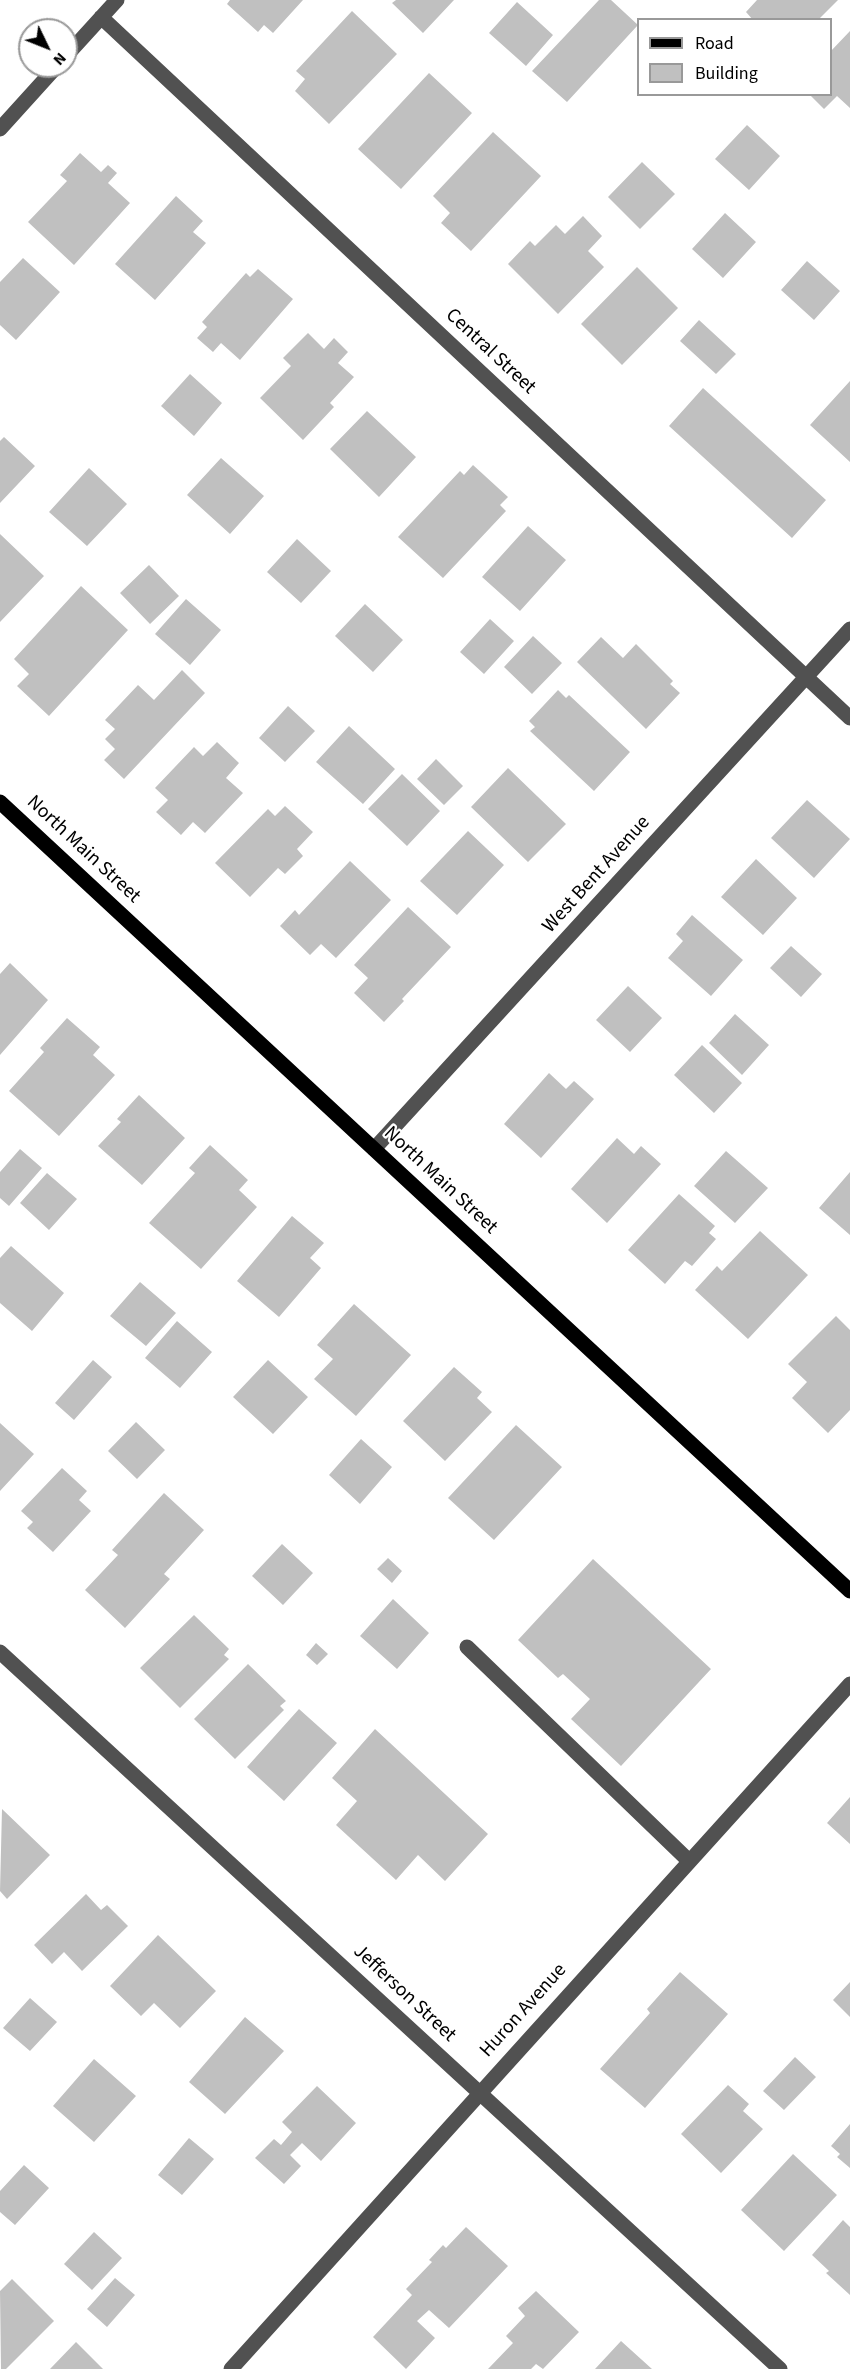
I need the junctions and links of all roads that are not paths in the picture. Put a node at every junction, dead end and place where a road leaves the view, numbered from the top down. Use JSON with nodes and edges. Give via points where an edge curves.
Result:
{"nodes":[{"id":1,"x":117,"y":0,"type":"edge"},
{"id":2,"x":101,"y":17,"type":"junction"},
{"id":3,"x":78,"y":43,"type":"edge"},
{"id":4,"x":46,"y":78,"type":"edge"},
{"id":5,"x":0,"y":129,"type":"edge"},
{"id":6,"x":850,"y":628,"type":"edge"},
{"id":7,"x":806,"y":677,"type":"junction"},
{"id":8,"x":850,"y":718,"type":"edge"},
{"id":9,"x":0,"y":802,"type":"edge"},
{"id":10,"x":375,"y":1149,"type":"junction"},
{"id":11,"x":850,"y":1591,"type":"edge"},
{"id":12,"x":467,"y":1647,"type":"dead end"},
{"id":13,"x":0,"y":1652,"type":"edge"},
{"id":14,"x":850,"y":1684,"type":"edge"},
{"id":15,"x":688,"y":1860,"type":"junction"},
{"id":16,"x":479,"y":2092,"type":"junction"},
{"id":17,"x":231,"y":2369,"type":"edge"},
{"id":18,"x":780,"y":2369,"type":"edge"}],
"edges":[{"from":1,"to":2,"type":"street"},
{"from":2,"to":3,"type":"street"},
{"from":2,"to":7,"type":"street","name":"Central Street"},
{"from":4,"to":5,"type":"street"},
{"from":6,"to":7,"type":"street","name":"West Bent Avenue"},
{"from":7,"to":8,"type":"street","name":"Central Street"},
{"from":7,"to":10,"type":"street","name":"West Bent Avenue"},
{"from":9,"to":10,"type":"main road","name":"North Main Street"},
{"from":10,"to":11,"type":"main road","name":"North Main Street"},
{"from":12,"to":15,"type":"street"},
{"from":13,"to":16,"type":"street","name":"Jefferson Street"},
{"from":14,"to":15,"type":"street","name":"Huron Avenue"},
{"from":15,"to":16,"type":"street","name":"Huron Avenue"},
{"from":16,"to":17,"type":"street","name":"Huron Avenue"},
{"from":16,"to":18,"type":"street","name":"Jefferson Street"}]}
